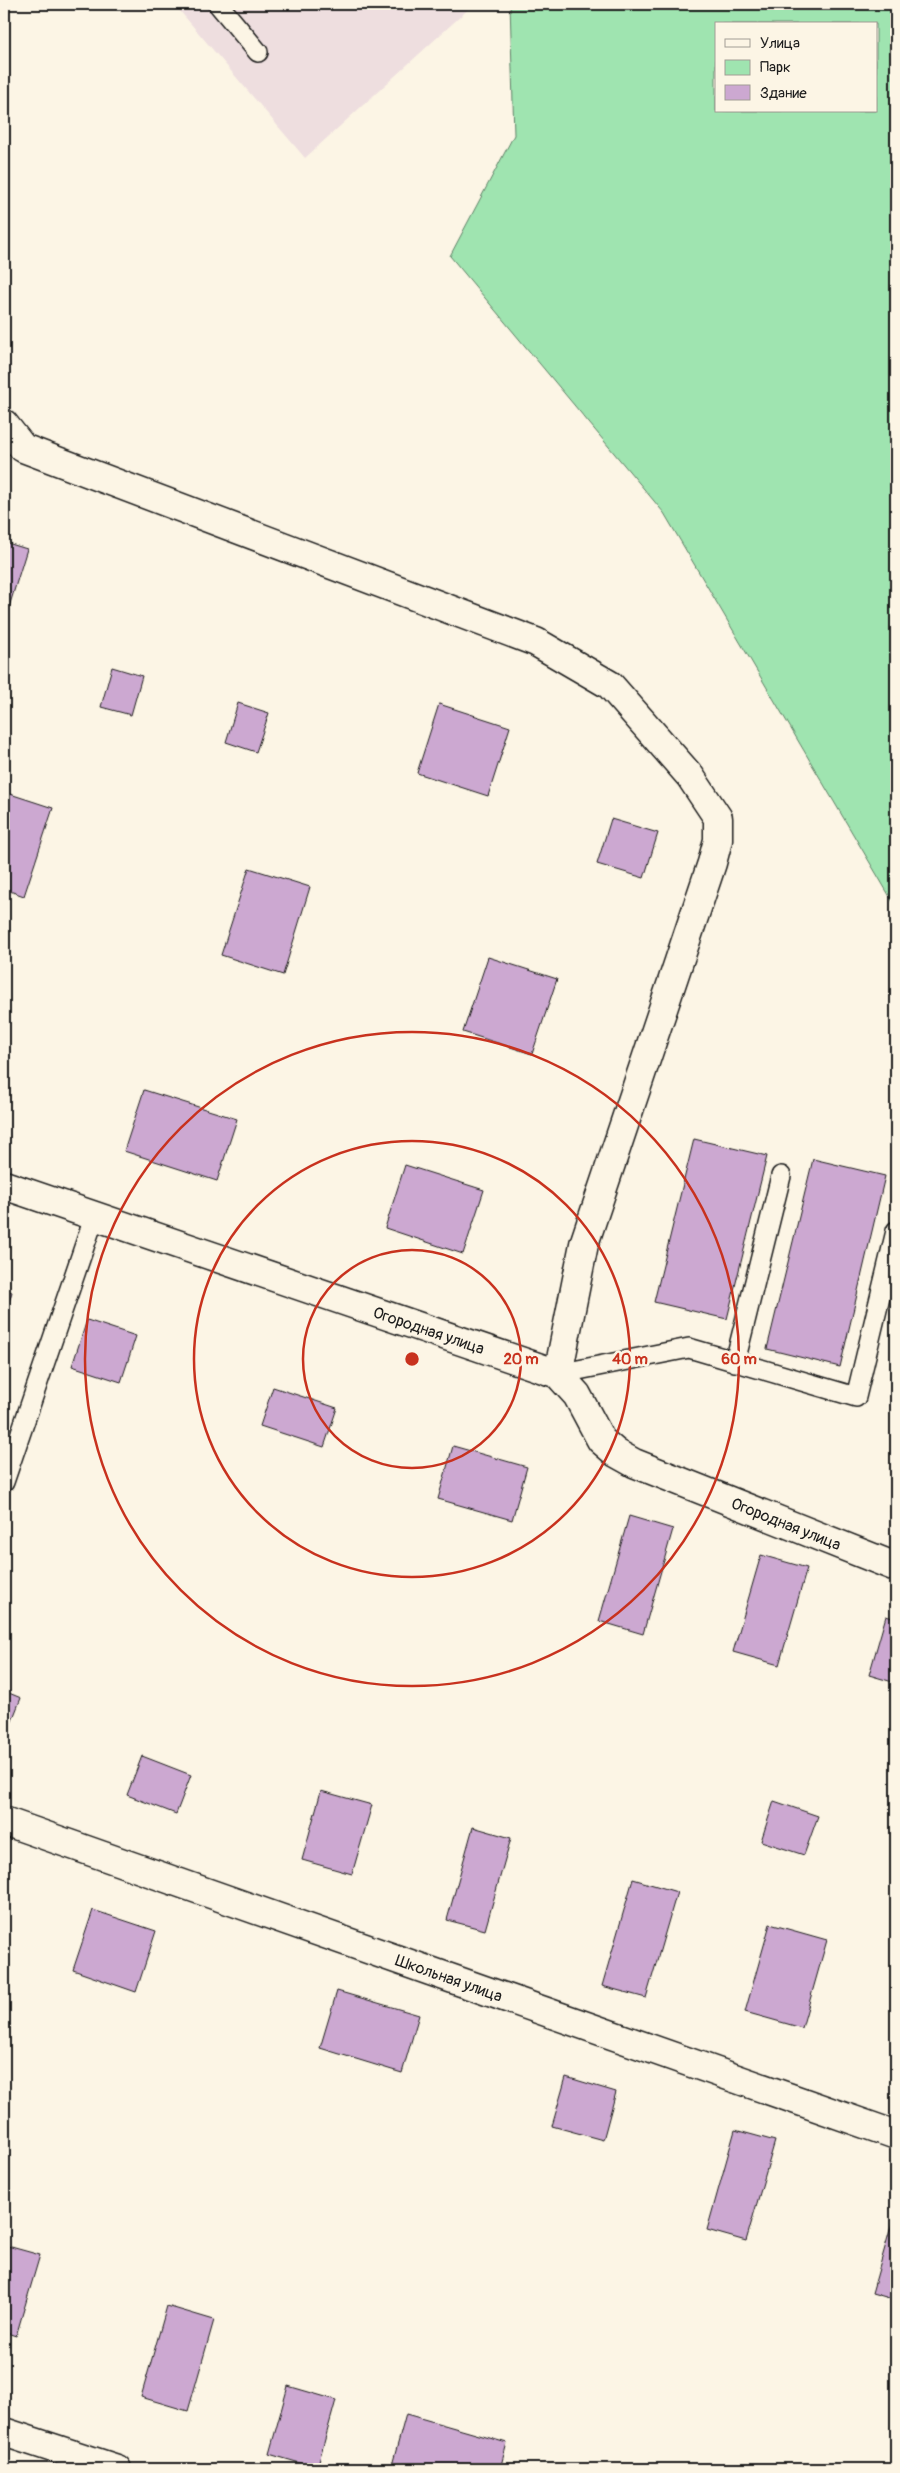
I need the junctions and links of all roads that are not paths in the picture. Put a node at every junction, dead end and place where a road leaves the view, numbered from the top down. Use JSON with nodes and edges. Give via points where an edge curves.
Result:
{"nodes":[{"id":1,"x":218,"y":4,"type":"edge"},
{"id":2,"x":258,"y":52,"type":"dead end"},
{"id":3,"x":4,"y":424,"type":"edge"},
{"id":4,"x":781,"y":1176,"type":"dead end"},
{"id":5,"x":4,"y":1185,"type":"edge"},
{"id":6,"x":95,"y":1215,"type":"junction"},
{"id":7,"x":896,"y":1231,"type":"edge"},
{"id":8,"x":734,"y":1362,"type":"junction"},
{"id":9,"x":558,"y":1374,"type":"junction"},
{"id":10,"x":4,"y":1482,"type":"edge"},
{"id":11,"x":896,"y":1568,"type":"edge"},
{"id":12,"x":4,"y":1821,"type":"edge"},
{"id":13,"x":896,"y":2135,"type":"edge"},
{"id":14,"x":4,"y":2432,"type":"edge"},
{"id":15,"x":117,"y":2469,"type":"edge"}],
"edges":[{"from":1,"to":2,"type":"lane"},
{"from":3,"to":9,"type":"street","via":[[23,448],[536,642],[610,685],[690,776],[718,818],[718,840],[712,863],[584,1244]]},
{"from":4,"to":8,"type":"lane"},
{"from":5,"to":6,"type":"street","name":"Огородная улица"},
{"from":6,"to":9,"type":"street","name":"Огородная улица"},
{"from":6,"to":10,"type":"lane"},
{"from":7,"to":8,"type":"lane","via":[[856,1397]]},
{"from":8,"to":9,"type":"lane","via":[[689,1348]]},
{"from":9,"to":11,"type":"street","name":"Огородная улица","via":[[577,1394],[601,1440],[616,1453]]},
{"from":12,"to":13,"type":"street","name":"Школьная улица"},
{"from":14,"to":15,"type":"street"}]}
